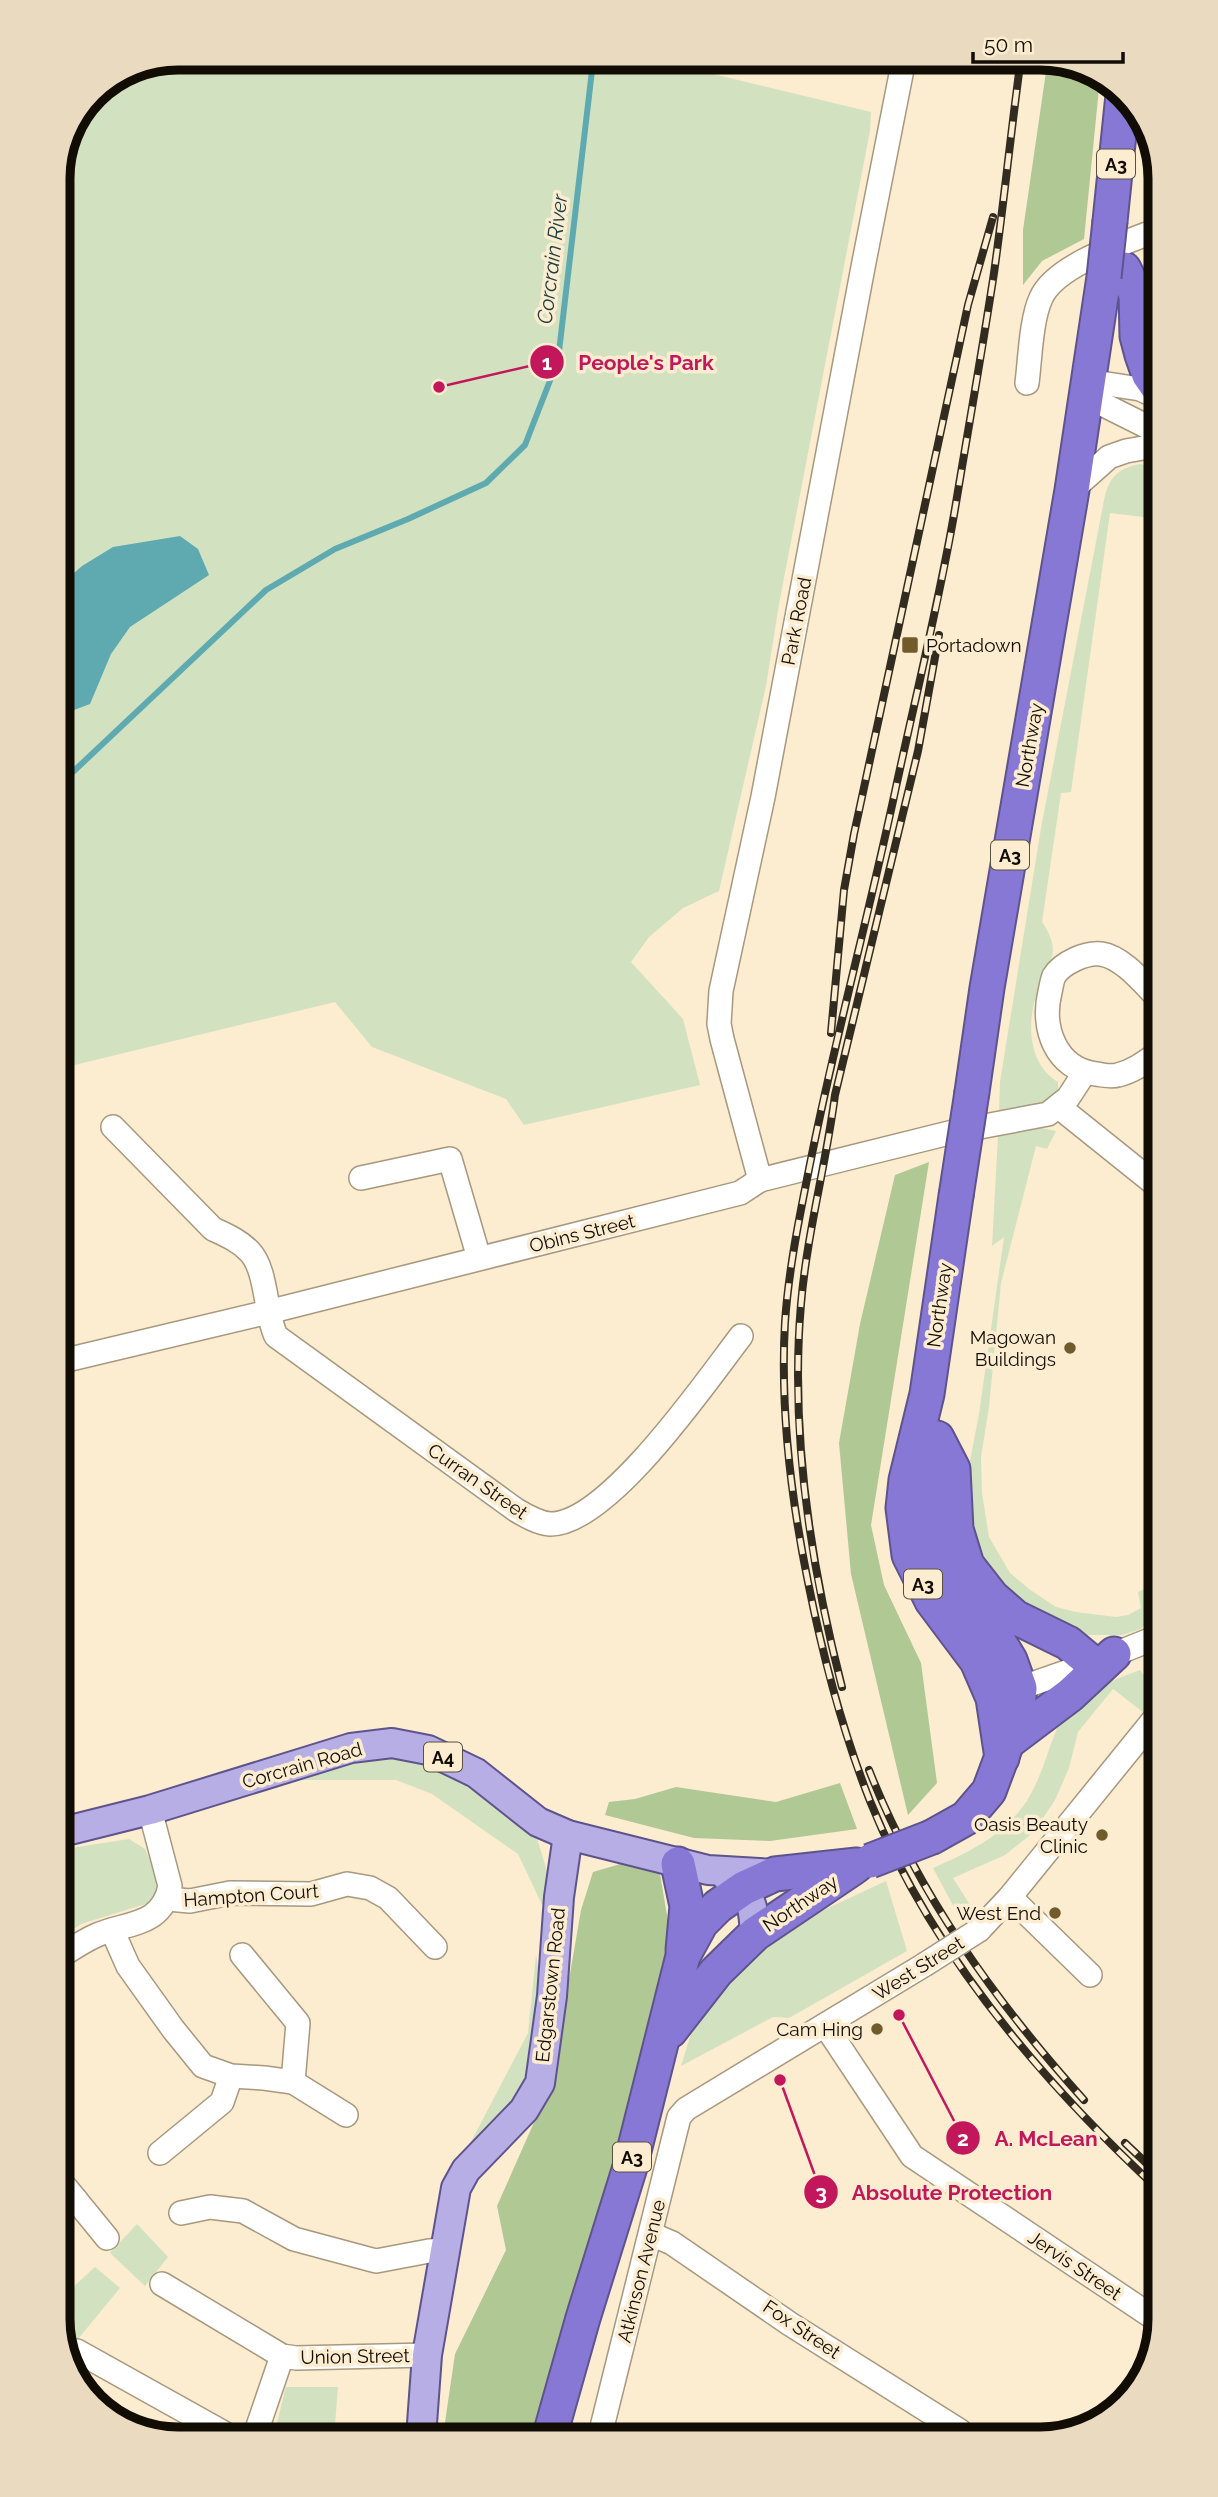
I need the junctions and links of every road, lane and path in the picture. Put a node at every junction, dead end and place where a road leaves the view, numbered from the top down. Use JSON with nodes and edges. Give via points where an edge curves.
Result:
{"nodes":[{"id":1,"x":902,"y":70,"type":"edge"},
{"id":2,"x":1121,"y":107,"type":"edge"},
{"id":3,"x":1148,"y":234,"type":"edge"},
{"id":4,"x":1114,"y":273,"type":"junction"},
{"id":5,"x":1148,"y":372,"type":"edge"},
{"id":6,"x":1027,"y":383,"type":"dead end"},
{"id":7,"x":1087,"y":388,"type":"junction"},
{"id":8,"x":1148,"y":393,"type":"edge"},
{"id":9,"x":1148,"y":426,"type":"edge"},
{"id":10,"x":1148,"y":447,"type":"edge"},
{"id":11,"x":1072,"y":491,"type":"junction"},
{"id":12,"x":1148,"y":988,"type":"edge"},
{"id":13,"x":1148,"y":1060,"type":"edge"},
{"id":14,"x":1085,"y":1072,"type":"junction"},
{"id":15,"x":1059,"y":1107,"type":"junction"},
{"id":16,"x":113,"y":1127,"type":"dead end"},
{"id":17,"x":361,"y":1178,"type":"dead end"},
{"id":18,"x":1148,"y":1178,"type":"edge"},
{"id":19,"x":760,"y":1180,"type":"junction"},
{"id":20,"x":480,"y":1258,"type":"junction"},
{"id":21,"x":268,"y":1312,"type":"junction"},
{"id":22,"x":741,"y":1336,"type":"dead end"},
{"id":23,"x":70,"y":1359,"type":"edge"},
{"id":24,"x":928,"y":1407,"type":"junction"},
{"id":25,"x":1148,"y":1644,"type":"edge"},
{"id":26,"x":1103,"y":1659,"type":"junction"},
{"id":27,"x":1007,"y":1693,"type":"junction"},
{"id":28,"x":1148,"y":1727,"type":"edge"},
{"id":29,"x":1004,"y":1746,"type":"junction"},
{"id":30,"x":150,"y":1810,"type":"junction"},
{"id":31,"x":70,"y":1830,"type":"edge"},
{"id":32,"x":568,"y":1835,"type":"junction"},
{"id":33,"x":863,"y":1863,"type":"junction"},
{"id":34,"x":678,"y":1864,"type":"junction"},
{"id":35,"x":732,"y":1880,"type":"junction"},
{"id":36,"x":1010,"y":1897,"type":"junction"},
{"id":37,"x":168,"y":1899,"type":"junction"},
{"id":38,"x":112,"y":1930,"type":"junction"},
{"id":39,"x":755,"y":1934,"type":"junction"},
{"id":40,"x":435,"y":1947,"type":"dead end"},
{"id":41,"x":70,"y":1951,"type":"edge"},
{"id":42,"x":242,"y":1955,"type":"dead end"},
{"id":43,"x":683,"y":1956,"type":"junction"},
{"id":44,"x":1090,"y":1975,"type":"dead end"},
{"id":45,"x":825,"y":2025,"type":"junction"},
{"id":46,"x":660,"y":2044,"type":"junction"},
{"id":47,"x":230,"y":2076,"type":"junction"},
{"id":48,"x":293,"y":2082,"type":"junction"},
{"id":49,"x":686,"y":2109,"type":"joint"},
{"id":50,"x":346,"y":2115,"type":"dead end"},
{"id":51,"x":160,"y":2153,"type":"dead end"},
{"id":52,"x":70,"y":2209,"type":"edge"},
{"id":53,"x":181,"y":2213,"type":"dead end"},
{"id":54,"x":651,"y":2234,"type":"junction"},
{"id":55,"x":107,"y":2238,"type":"dead end"},
{"id":56,"x":444,"y":2250,"type":"junction"},
{"id":57,"x":162,"y":2284,"type":"dead end"},
{"id":58,"x":1148,"y":2314,"type":"edge"},
{"id":59,"x":77,"y":2351,"type":"dead end"},
{"id":60,"x":427,"y":2355,"type":"junction"},
{"id":61,"x":282,"y":2356,"type":"junction"},
{"id":62,"x":213,"y":2427,"type":"edge"},
{"id":63,"x":258,"y":2427,"type":"edge"},
{"id":64,"x":422,"y":2427,"type":"edge"},
{"id":65,"x":552,"y":2427,"type":"edge"},
{"id":66,"x":602,"y":2427,"type":"edge"},
{"id":67,"x":953,"y":2427,"type":"edge"}],
"edges":[{"from":1,"to":19,"type":"street","name":"Park Road","via":[[763,797],[721,991],[722,1040]]},
{"from":2,"to":4,"type":"highway","name":"Northway","number":"A3","bridge":true,"via":[[1110,229]]},
{"from":3,"to":6,"type":"street","via":[[1055,278],[1040,298]]},
{"from":4,"to":5,"type":"highway","via":[[1136,294],[1137,336]]},
{"from":4,"to":7,"type":"highway","name":"Northway","number":"A3"},
{"from":7,"to":8,"type":"street"},
{"from":7,"to":9,"type":"street"},
{"from":7,"to":11,"type":"highway","name":"Northway","number":"A3"},
{"from":10,"to":11,"type":"street","via":[[1109,457]]},
{"from":11,"to":24,"type":"highway","name":"Northway","number":"A3","bridge":true,"via":[[986,988]]},
{"from":12,"to":14,"type":"street","via":[[1125,965],[1102,954],[1068,963],[1054,976],[1046,1008],[1050,1035],[1059,1054]]},
{"from":13,"to":14,"type":"street","via":[[1114,1076]]},
{"from":14,"to":15,"type":"street"},
{"from":15,"to":18,"type":"street"},
{"from":15,"to":19,"type":"street","name":"Obins Street","via":[[1032,1118],[953,1132]]},
{"from":16,"to":21,"type":"street","name":"Curran Street","via":[[213,1229],[252,1253]]},
{"from":17,"to":20,"type":"street","via":[[450,1159]]},
{"from":19,"to":20,"type":"street","name":"Obins Street","via":[[740,1193]]},
{"from":20,"to":21,"type":"street","name":"Obins Street"},
{"from":21,"to":22,"type":"street","name":"Curran Street","via":[[276,1336],[516,1510],[551,1524],[570,1519],[620,1483]]},
{"from":21,"to":23,"type":"street","name":"Obins Street"},
{"from":24,"to":26,"type":"highway","via":[[953,1469],[956,1529],[967,1565],[1015,1617]]},
{"from":24,"to":27,"type":"highway","name":"Northway","number":"A3","via":[[906,1480],[903,1507],[909,1555],[932,1601]]},
{"from":25,"to":26,"type":"street"},
{"from":26,"to":27,"type":"street"},
{"from":26,"to":29,"type":"highway","via":[[1070,1695]]},
{"from":27,"to":29,"type":"highway","name":"Northway","number":"A3"},
{"from":28,"to":36,"type":"street","name":"West Street"},
{"from":29,"to":33,"type":"highway","name":"Northway","number":"A3","bridge":true,"via":[[989,1791],[966,1818],[932,1837]]},
{"from":30,"to":31,"type":"main road","name":"Corcrain Road","number":"A4"},
{"from":30,"to":32,"type":"main road","name":"Corcrain Road","number":"A4","via":[[351,1748],[392,1743],[428,1750],[476,1773],[538,1822]]},
{"from":30,"to":37,"type":"street","via":[[170,1886]]},
{"from":32,"to":34,"type":"main road","name":"Corcrain Road","number":"A4"},
{"from":32,"to":56,"type":"main road","name":"Edgarstown Road","via":[[540,2083],[524,2110],[460,2178]]},
{"from":33,"to":35,"type":"highway","name":"Northway","number":"A3"},
{"from":33,"to":39,"type":"highway","name":"Northway","number":"A3"},
{"from":34,"to":35,"type":"main road","name":"Corcrain Road","number":"A4"},
{"from":34,"to":43,"type":"highway","via":[[687,1906]]},
{"from":35,"to":39,"type":"main road","via":[[753,1905]]},
{"from":35,"to":43,"type":"highway","name":"Northway","number":"A3"},
{"from":36,"to":44,"type":"street"},
{"from":36,"to":45,"type":"street","name":"West Street","bridge":true,"via":[[979,1930]]},
{"from":37,"to":38,"type":"street","via":[[144,1921]]},
{"from":37,"to":40,"type":"street","name":"Hampton Court","via":[[311,1894],[347,1884],[370,1888],[388,1898]]},
{"from":38,"to":41,"type":"street"},
{"from":38,"to":47,"type":"street","via":[[128,1966],[173,2029],[203,2066]]},
{"from":39,"to":46,"type":"highway","name":"Northway","number":"A3","via":[[716,1972]]},
{"from":42,"to":48,"type":"street","via":[[298,2023]]},
{"from":43,"to":46,"type":"highway","name":"Northway","number":"A3"},
{"from":45,"to":49,"type":"street","name":"West Street"},
{"from":45,"to":58,"type":"street","name":"Jervis Street","via":[[912,2156]]},
{"from":46,"to":65,"type":"highway","name":"Northway","number":"A3","via":[[630,2167]]},
{"from":47,"to":48,"type":"street"},
{"from":47,"to":51,"type":"street","via":[[222,2102]]},
{"from":48,"to":50,"type":"street"},
{"from":49,"to":54,"type":"street","name":"Atkinson Avenue","via":[[679,2118]]},
{"from":52,"to":55,"type":"street"},
{"from":53,"to":56,"type":"street","via":[[211,2207],[243,2211],[294,2239],[376,2261]]},
{"from":54,"to":66,"type":"street","name":"Atkinson Avenue"},
{"from":54,"to":67,"type":"street","name":"Fox Street","via":[[672,2243]]},
{"from":56,"to":60,"type":"main road","name":"Edgarstown Road"},
{"from":57,"to":61,"type":"street","name":"Union Street"},
{"from":59,"to":62,"type":"street"},
{"from":60,"to":61,"type":"street","name":"Union Street"},
{"from":60,"to":64,"type":"main road"},
{"from":61,"to":63,"type":"street","name":"Union Street"}]}
